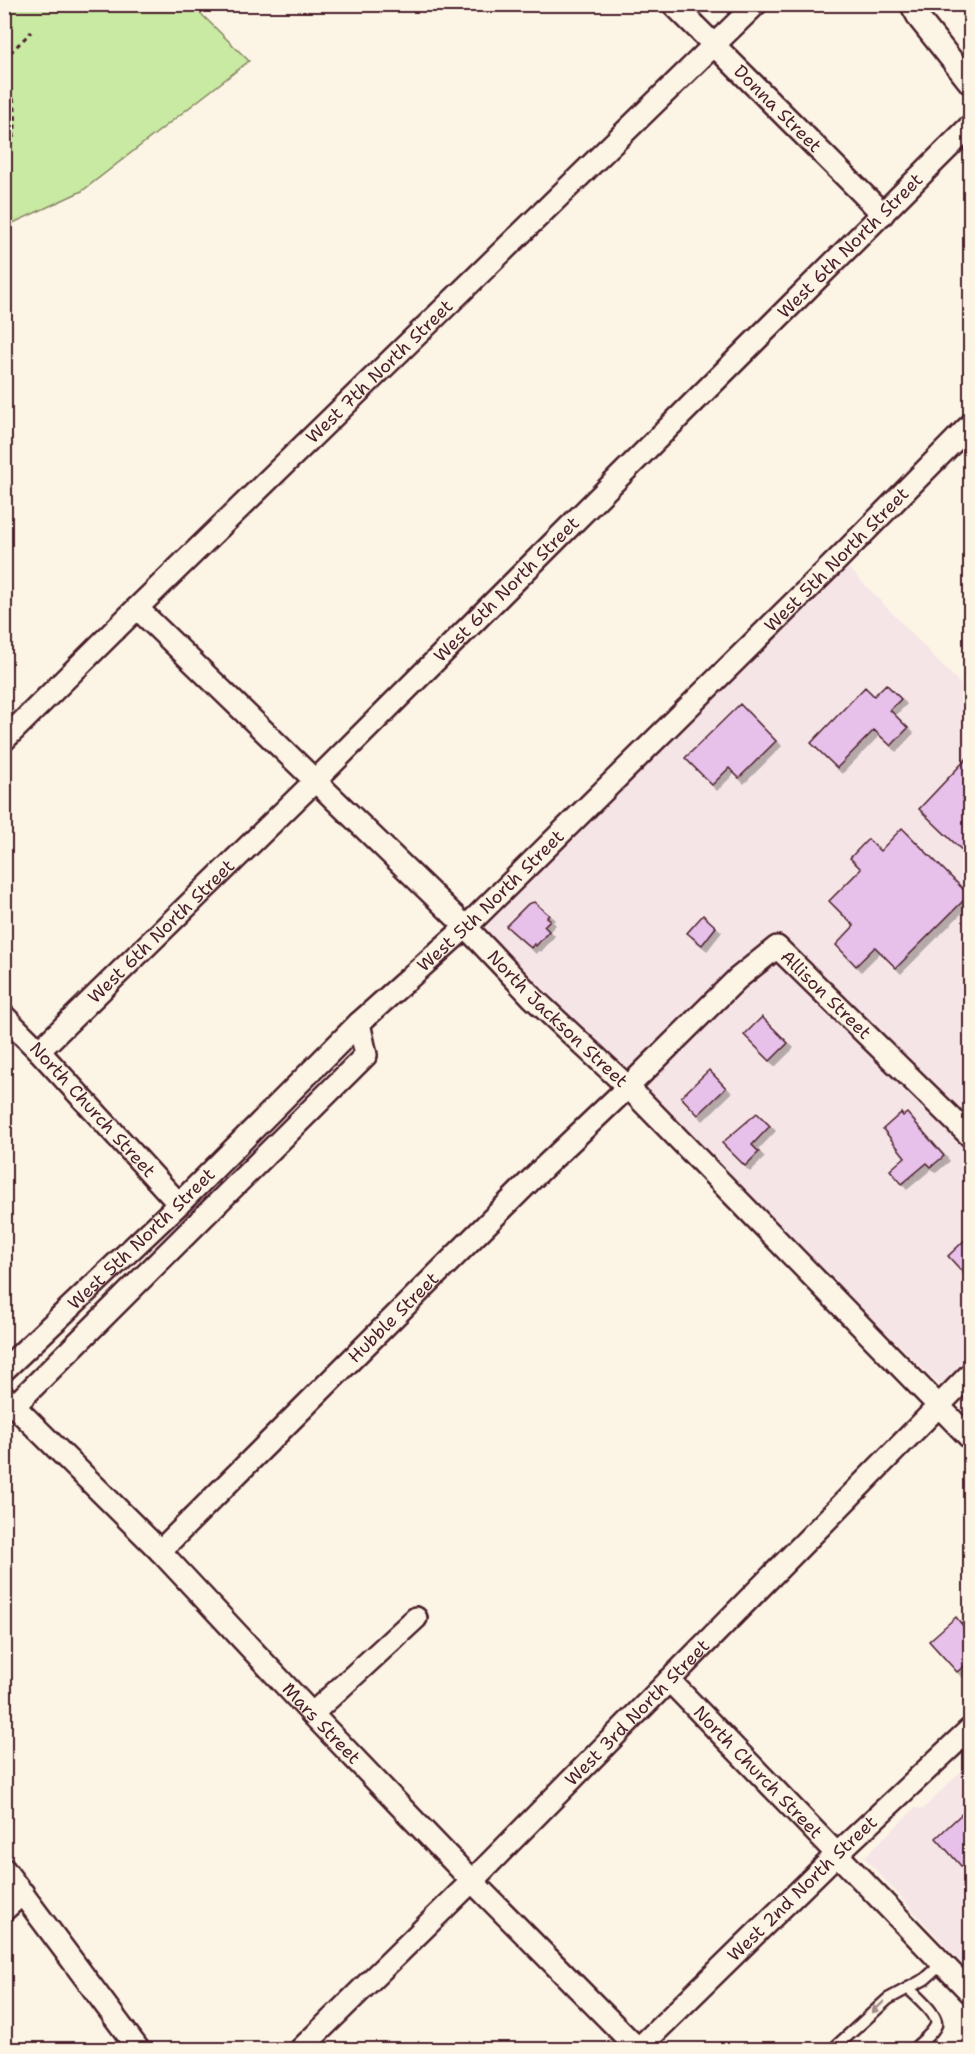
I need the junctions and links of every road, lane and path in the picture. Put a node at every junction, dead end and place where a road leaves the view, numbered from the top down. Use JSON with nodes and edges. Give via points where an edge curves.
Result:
{"nodes":[{"id":1,"x":673,"y":4,"type":"edge"},
{"id":2,"x":756,"y":4,"type":"edge"},
{"id":3,"x":911,"y":4,"type":"edge"},
{"id":4,"x":31,"y":32,"type":"dead end"},
{"id":5,"x":715,"y":47,"type":"junction"},
{"id":6,"x":4,"y":59,"type":"edge"},
{"id":7,"x":4,"y":82,"type":"edge"},
{"id":8,"x":970,"y":83,"type":"edge"},
{"id":9,"x":970,"y":126,"type":"edge"},
{"id":10,"x":4,"y":157,"type":"edge"},
{"id":11,"x":883,"y":214,"type":"junction"},
{"id":12,"x":970,"y":425,"type":"edge"},
{"id":13,"x":137,"y":608,"type":"junction"},
{"id":14,"x":4,"y":740,"type":"edge"},
{"id":15,"x":315,"y":781,"type":"junction"},
{"id":16,"x":466,"y":927,"type":"junction"},
{"id":17,"x":4,"y":1016,"type":"edge"},
{"id":18,"x":359,"y":1023,"type":"junction"},
{"id":19,"x":39,"y":1051,"type":"junction"},
{"id":20,"x":628,"y":1087,"type":"junction"},
{"id":21,"x":970,"y":1136,"type":"edge"},
{"id":22,"x":179,"y":1204,"type":"junction"},
{"id":23,"x":4,"y":1370,"type":"edge"},
{"id":24,"x":970,"y":1374,"type":"edge"},
{"id":25,"x":9,"y":1401,"type":"edge"},
{"id":26,"x":939,"y":1406,"type":"junction"},
{"id":27,"x":970,"y":1438,"type":"edge"},
{"id":28,"x":160,"y":1551,"type":"junction"},
{"id":29,"x":416,"y":1618,"type":"dead end"},
{"id":30,"x":669,"y":1680,"type":"junction"},
{"id":31,"x":312,"y":1714,"type":"junction"},
{"id":32,"x":970,"y":1729,"type":"edge"},
{"id":33,"x":838,"y":1853,"type":"junction"},
{"id":34,"x":4,"y":1869,"type":"edge"},
{"id":35,"x":472,"y":1881,"type":"junction"},
{"id":36,"x":24,"y":1893,"type":"junction"},
{"id":37,"x":4,"y":1910,"type":"edge"},
{"id":38,"x":943,"y":1963,"type":"junction"},
{"id":39,"x":908,"y":1988,"type":"junction"},
{"id":40,"x":970,"y":1992,"type":"edge"},
{"id":41,"x":139,"y":2049,"type":"edge"},
{"id":42,"x":300,"y":2049,"type":"edge"},
{"id":43,"x":638,"y":2049,"type":"edge"},
{"id":44,"x":832,"y":2049,"type":"edge"},
{"id":45,"x":913,"y":2049,"type":"edge"}],
"edges":[{"from":1,"to":5,"type":"street","name":"Donna Street"},
{"from":2,"to":5,"type":"street","name":"West 7th North Street"},
{"from":3,"to":8,"type":"street"},
{"from":4,"to":6,"type":"path"},
{"from":5,"to":11,"type":"street","name":"Donna Street"},
{"from":5,"to":13,"type":"street","name":"West 7th North Street"},
{"from":7,"to":10,"type":"path","via":[[15,104],[14,135]]},
{"from":9,"to":11,"type":"street","name":"West 6th North Street"},
{"from":11,"to":15,"type":"street","name":"West 6th North Street"},
{"from":12,"to":16,"type":"street","name":"West 5th North Street"},
{"from":13,"to":14,"type":"street","name":"West 7th North Street"},
{"from":13,"to":15,"type":"street","name":"North Jackson Street"},
{"from":15,"to":16,"type":"street","name":"North Jackson Street"},
{"from":15,"to":19,"type":"street","name":"West 6th North Street"},
{"from":16,"to":18,"type":"street","name":"West 5th North Street"},
{"from":16,"to":20,"type":"street","name":"North Jackson Street","via":[[533,998]]},
{"from":17,"to":19,"type":"street","name":"North Church Street"},
{"from":18,"to":22,"type":"street","name":"West 5th North Street"},
{"from":18,"to":25,"type":"street","via":[[366,1055]]},
{"from":19,"to":22,"type":"street","name":"North Church Street"},
{"from":20,"to":21,"type":"street","name":"Allison Street","via":[[737,979],[777,947]]},
{"from":20,"to":26,"type":"street","name":"North Jackson Street"},
{"from":20,"to":28,"type":"street","name":"Hubble Street"},
{"from":22,"to":23,"type":"street","name":"West 5th North Street"},
{"from":24,"to":26,"type":"street","name":"West 3rd North Street"},
{"from":25,"to":28,"type":"street","name":"Mars Street"},
{"from":26,"to":27,"type":"street","name":"North Jackson Street"},
{"from":26,"to":30,"type":"street","name":"West 3rd North Street"},
{"from":28,"to":31,"type":"street","name":"Mars Street"},
{"from":29,"to":31,"type":"street"},
{"from":30,"to":33,"type":"street","name":"North Church Street"},
{"from":30,"to":35,"type":"street","name":"West 3rd North Street"},
{"from":31,"to":35,"type":"street","name":"Mars Street"},
{"from":32,"to":33,"type":"street","name":"West 2nd North Street"},
{"from":33,"to":38,"type":"street","name":"North Church Street"},
{"from":33,"to":43,"type":"street","name":"West 2nd North Street"},
{"from":34,"to":36,"type":"street"},
{"from":35,"to":42,"type":"street","name":"West 3rd North Street"},
{"from":35,"to":43,"type":"street","name":"Mars Street"},
{"from":36,"to":37,"type":"street"},
{"from":36,"to":41,"type":"street"},
{"from":38,"to":39,"type":"lane"},
{"from":38,"to":40,"type":"street","name":"North Church Street"},
{"from":39,"to":44,"type":"lane","one_way":true,"via":[[888,1999]]},
{"from":39,"to":45,"type":"lane","via":[[936,2021],[935,2027]]}]}
